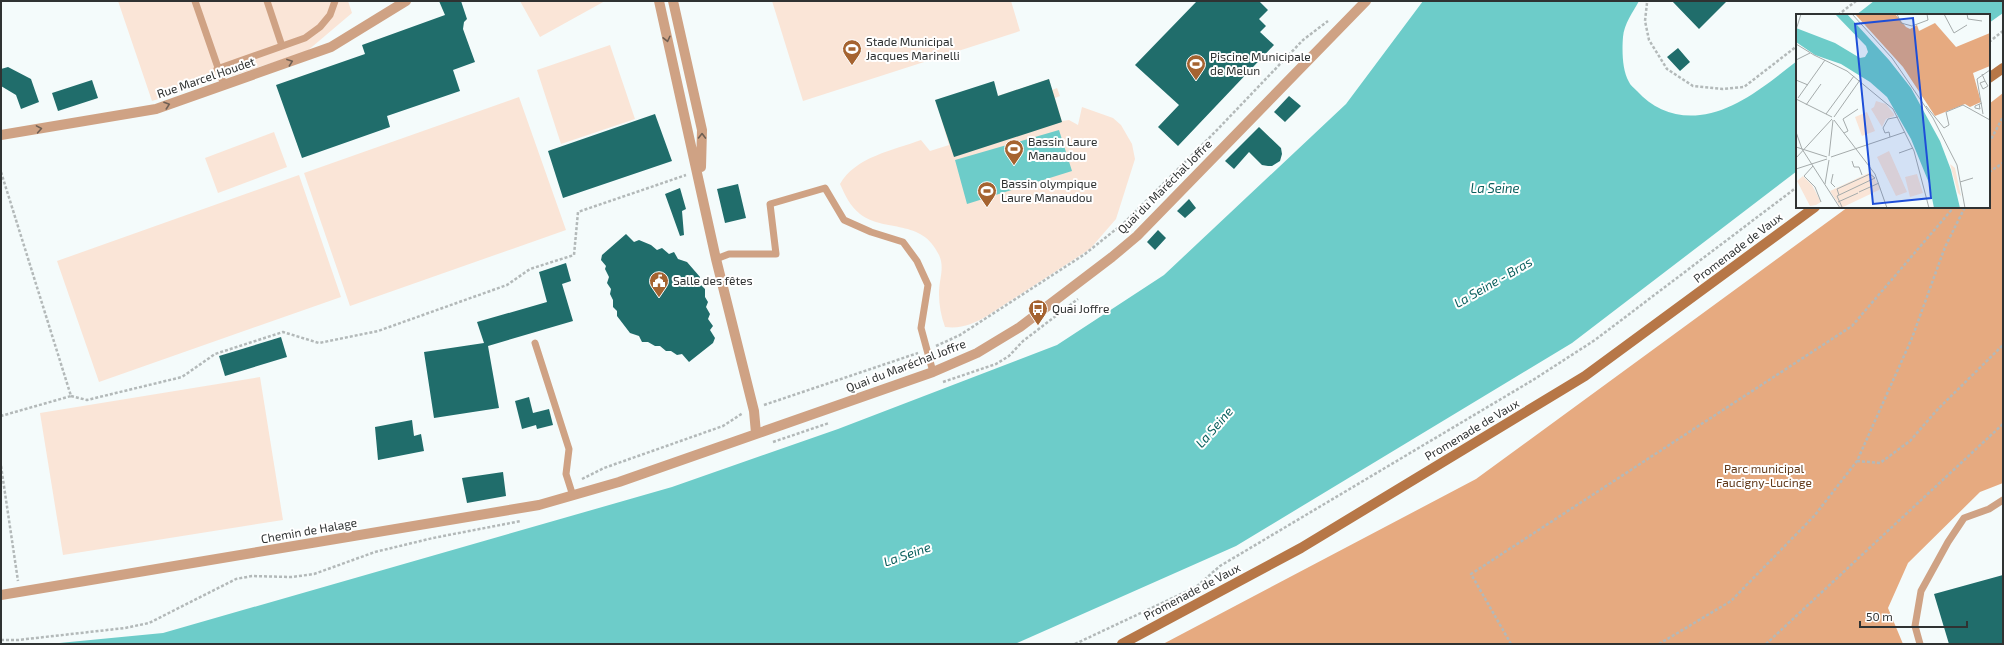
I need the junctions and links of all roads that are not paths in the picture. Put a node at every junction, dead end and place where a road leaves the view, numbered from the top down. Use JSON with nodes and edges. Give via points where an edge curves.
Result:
{"nodes":[{"id":1,"x":195,"y":1,"type":"edge"},
{"id":2,"x":267,"y":1,"type":"edge"},
{"id":3,"x":335,"y":1,"type":"edge"},
{"id":4,"x":406,"y":1,"type":"edge"},
{"id":5,"x":659,"y":1,"type":"edge"},
{"id":6,"x":673,"y":1,"type":"edge"},
{"id":7,"x":1366,"y":1,"type":"edge"},
{"id":8,"x":282,"y":46,"type":"junction"},
{"id":9,"x":218,"y":68,"type":"junction"},
{"id":10,"x":2003,"y":68,"type":"edge"},
{"id":11,"x":1990,"y":77,"type":"edge"},
{"id":12,"x":224,"y":86,"type":"junction"},
{"id":13,"x":1,"y":135,"type":"edge"},
{"id":14,"x":700,"y":189,"type":"junction"},
{"id":15,"x":1814,"y":208,"type":"edge"},
{"id":16,"x":716,"y":259,"type":"junction"},
{"id":17,"x":535,"y":343,"type":"dead end"},
{"id":18,"x":933,"y":372,"type":"junction"},
{"id":19,"x":756,"y":433,"type":"junction"},
{"id":20,"x":619,"y":482,"type":"joint"},
{"id":21,"x":573,"y":496,"type":"junction"},
{"id":22,"x":2003,"y":500,"type":"edge"},
{"id":23,"x":1,"y":595,"type":"edge"},
{"id":24,"x":1122,"y":644,"type":"edge"},
{"id":25,"x":1920,"y":644,"type":"edge"}],
"edges":[{"from":1,"to":9,"type":"lane"},
{"from":2,"to":8,"type":"lane"},
{"from":3,"to":8,"type":"lane","via":[[330,15],[320,27],[305,38]]},
{"from":12,"to":4,"type":"street","name":"Rue Marcel Houdet","one_way":true,"via":[[331,47]]},
{"from":5,"to":14,"type":"street","one_way":true,"via":[[698,170]]},
{"from":14,"to":6,"type":"street","one_way":true,"via":[[702,130]]},
{"from":7,"to":18,"type":"street","name":"Quai du Maréchal Joffre","via":[[1137,236],[1020,327],[977,353]]},
{"from":8,"to":9,"type":"lane"},
{"from":9,"to":12,"type":"lane"},
{"from":10,"to":11,"type":"main road"},
{"from":13,"to":12,"type":"street","name":"Rue Marcel Houdet","one_way":true,"via":[[156,109]]},
{"from":14,"to":16,"type":"street"},
{"from":15,"to":24,"type":"main road","name":"Promenade de Vaux","via":[[1585,376],[1301,548]]},
{"from":16,"to":18,"type":"lane","via":[[729,254],[776,254],[770,204],[825,188],[844,220],[903,242],[917,261],[928,285],[921,328]]},
{"from":16,"to":19,"type":"street","via":[[754,411]]},
{"from":17,"to":21,"type":"lane","via":[[569,449],[566,474]]},
{"from":18,"to":19,"type":"street","name":"Quai du Maréchal Joffre"},
{"from":19,"to":20,"type":"street","name":"Quai du Maréchal Joffre"},
{"from":20,"to":21,"type":"street","name":"Chemin de Halage"},
{"from":21,"to":23,"type":"street","name":"Chemin de Halage","via":[[539,505],[19,587]]},
{"from":22,"to":25,"type":"lane","via":[[1990,509],[1964,518],[1948,542],[1921,591],[1915,626]]}]}
